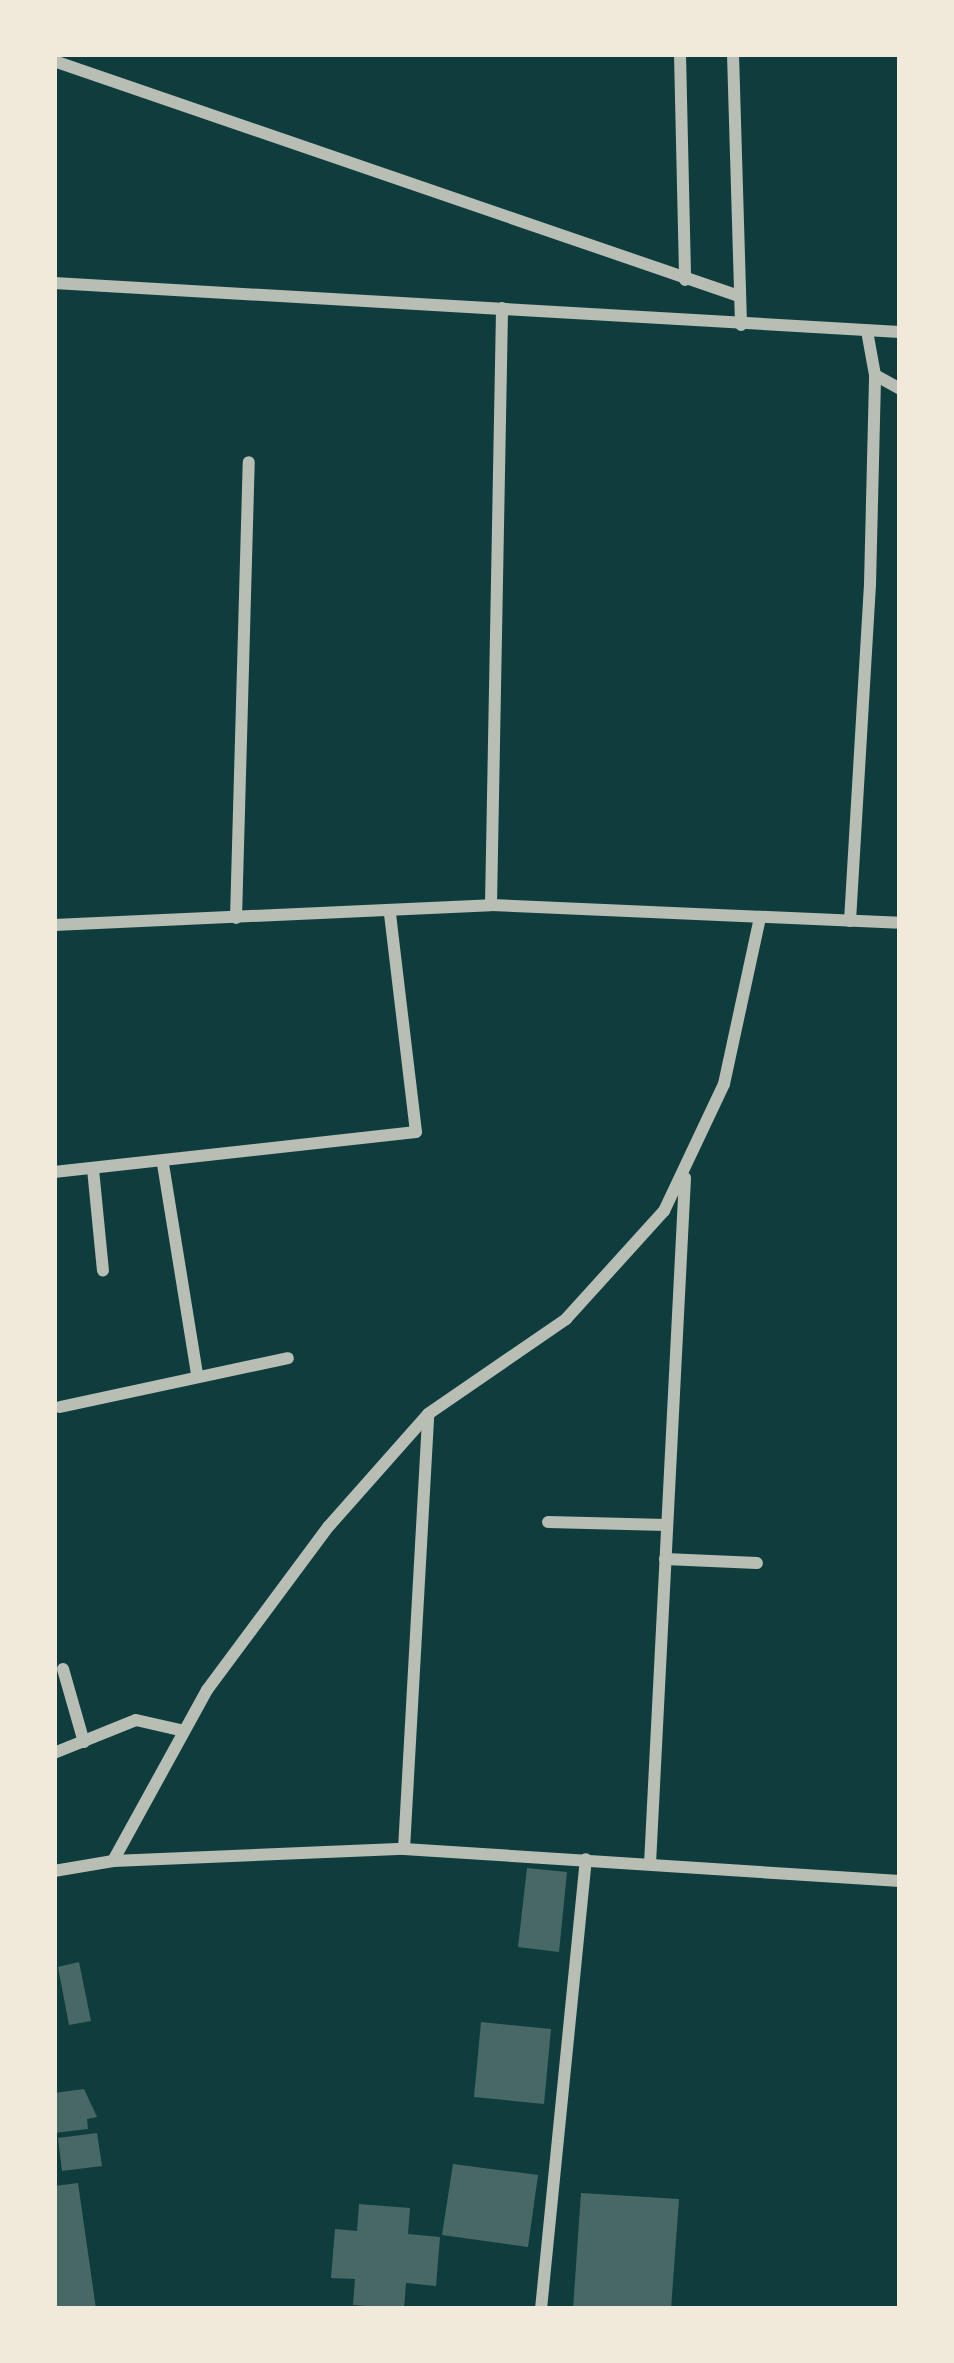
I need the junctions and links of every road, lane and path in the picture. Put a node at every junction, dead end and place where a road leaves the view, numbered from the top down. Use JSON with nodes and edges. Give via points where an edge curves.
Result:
{"nodes":[{"id":1,"x":680,"y":54,"type":"edge"},
{"id":2,"x":733,"y":54,"type":"edge"},
{"id":3,"x":54,"y":61,"type":"edge"},
{"id":4,"x":685,"y":280,"type":"junction"},
{"id":5,"x":54,"y":283,"type":"edge"},
{"id":6,"x":739,"y":296,"type":"junction"},
{"id":7,"x":502,"y":308,"type":"junction"},
{"id":8,"x":741,"y":325,"type":"junction"},
{"id":9,"x":867,"y":331,"type":"junction"},
{"id":10,"x":900,"y":332,"type":"edge"},
{"id":11,"x":875,"y":375,"type":"junction"},
{"id":12,"x":900,"y":389,"type":"edge"},
{"id":13,"x":249,"y":462,"type":"dead end"},
{"id":14,"x":491,"y":905,"type":"junction"},
{"id":15,"x":390,"y":914,"type":"junction"},
{"id":16,"x":236,"y":917,"type":"junction"},
{"id":17,"x":760,"y":917,"type":"junction"},
{"id":18,"x":850,"y":921,"type":"junction"},
{"id":19,"x":900,"y":923,"type":"edge"},
{"id":20,"x":54,"y":925,"type":"edge"},
{"id":21,"x":163,"y":1163,"type":"junction"},
{"id":22,"x":93,"y":1169,"type":"junction"},
{"id":23,"x":685,"y":1170,"type":"junction"},
{"id":24,"x":54,"y":1172,"type":"edge"},
{"id":25,"x":104,"y":1271,"type":"dead end"},
{"id":26,"x":288,"y":1358,"type":"dead end"},
{"id":27,"x":197,"y":1374,"type":"junction"},
{"id":28,"x":60,"y":1407,"type":"dead end"},
{"id":29,"x":428,"y":1414,"type":"junction"},
{"id":30,"x":548,"y":1522,"type":"dead end"},
{"id":31,"x":667,"y":1525,"type":"junction"},
{"id":32,"x":665,"y":1559,"type":"junction"},
{"id":33,"x":757,"y":1563,"type":"dead end"},
{"id":34,"x":63,"y":1669,"type":"dead end"},
{"id":35,"x":184,"y":1730,"type":"junction"},
{"id":36,"x":84,"y":1742,"type":"junction"},
{"id":37,"x":54,"y":1753,"type":"edge"},
{"id":38,"x":404,"y":1849,"type":"junction"},
{"id":39,"x":586,"y":1859,"type":"junction"},
{"id":40,"x":113,"y":1861,"type":"junction"},
{"id":41,"x":650,"y":1864,"type":"junction"},
{"id":42,"x":54,"y":1871,"type":"edge"},
{"id":43,"x":900,"y":1881,"type":"edge"},
{"id":44,"x":541,"y":2309,"type":"edge"}],
"edges":[{"from":1,"to":4,"type":"street"},
{"from":2,"to":6,"type":"street"},
{"from":3,"to":4,"type":"street"},
{"from":4,"to":6,"type":"street"},
{"from":5,"to":7,"type":"street"},
{"from":6,"to":8,"type":"street"},
{"from":7,"to":8,"type":"street"},
{"from":7,"to":14,"type":"street"},
{"from":8,"to":9,"type":"street"},
{"from":9,"to":10,"type":"street"},
{"from":9,"to":11,"type":"street"},
{"from":11,"to":12,"type":"street"},
{"from":11,"to":18,"type":"street"},
{"from":13,"to":16,"type":"street"},
{"from":14,"to":15,"type":"street"},
{"from":14,"to":17,"type":"street"},
{"from":15,"to":16,"type":"street"},
{"from":15,"to":21,"type":"street","via":[[416,1132]]},
{"from":16,"to":20,"type":"street"},
{"from":17,"to":18,"type":"street"},
{"from":17,"to":23,"type":"street","via":[[724,1084]]},
{"from":18,"to":19,"type":"street"},
{"from":21,"to":22,"type":"street"},
{"from":21,"to":27,"type":"street"},
{"from":22,"to":24,"type":"street"},
{"from":22,"to":25,"type":"street"},
{"from":23,"to":29,"type":"street","via":[[664,1211],[599,1290]]},
{"from":23,"to":31,"type":"street"},
{"from":26,"to":27,"type":"street"},
{"from":27,"to":28,"type":"street"},
{"from":29,"to":35,"type":"street","via":[[329,1526]]},
{"from":29,"to":38,"type":"street"},
{"from":30,"to":31,"type":"street"},
{"from":31,"to":32,"type":"street"},
{"from":32,"to":33,"type":"street"},
{"from":32,"to":41,"type":"street"},
{"from":34,"to":36,"type":"street"},
{"from":35,"to":36,"type":"street","via":[[153,1718]]},
{"from":35,"to":40,"type":"street"},
{"from":36,"to":37,"type":"street"},
{"from":38,"to":39,"type":"street"},
{"from":38,"to":40,"type":"street"},
{"from":39,"to":41,"type":"street"},
{"from":39,"to":44,"type":"street"},
{"from":40,"to":42,"type":"street"},
{"from":41,"to":43,"type":"street"}]}
